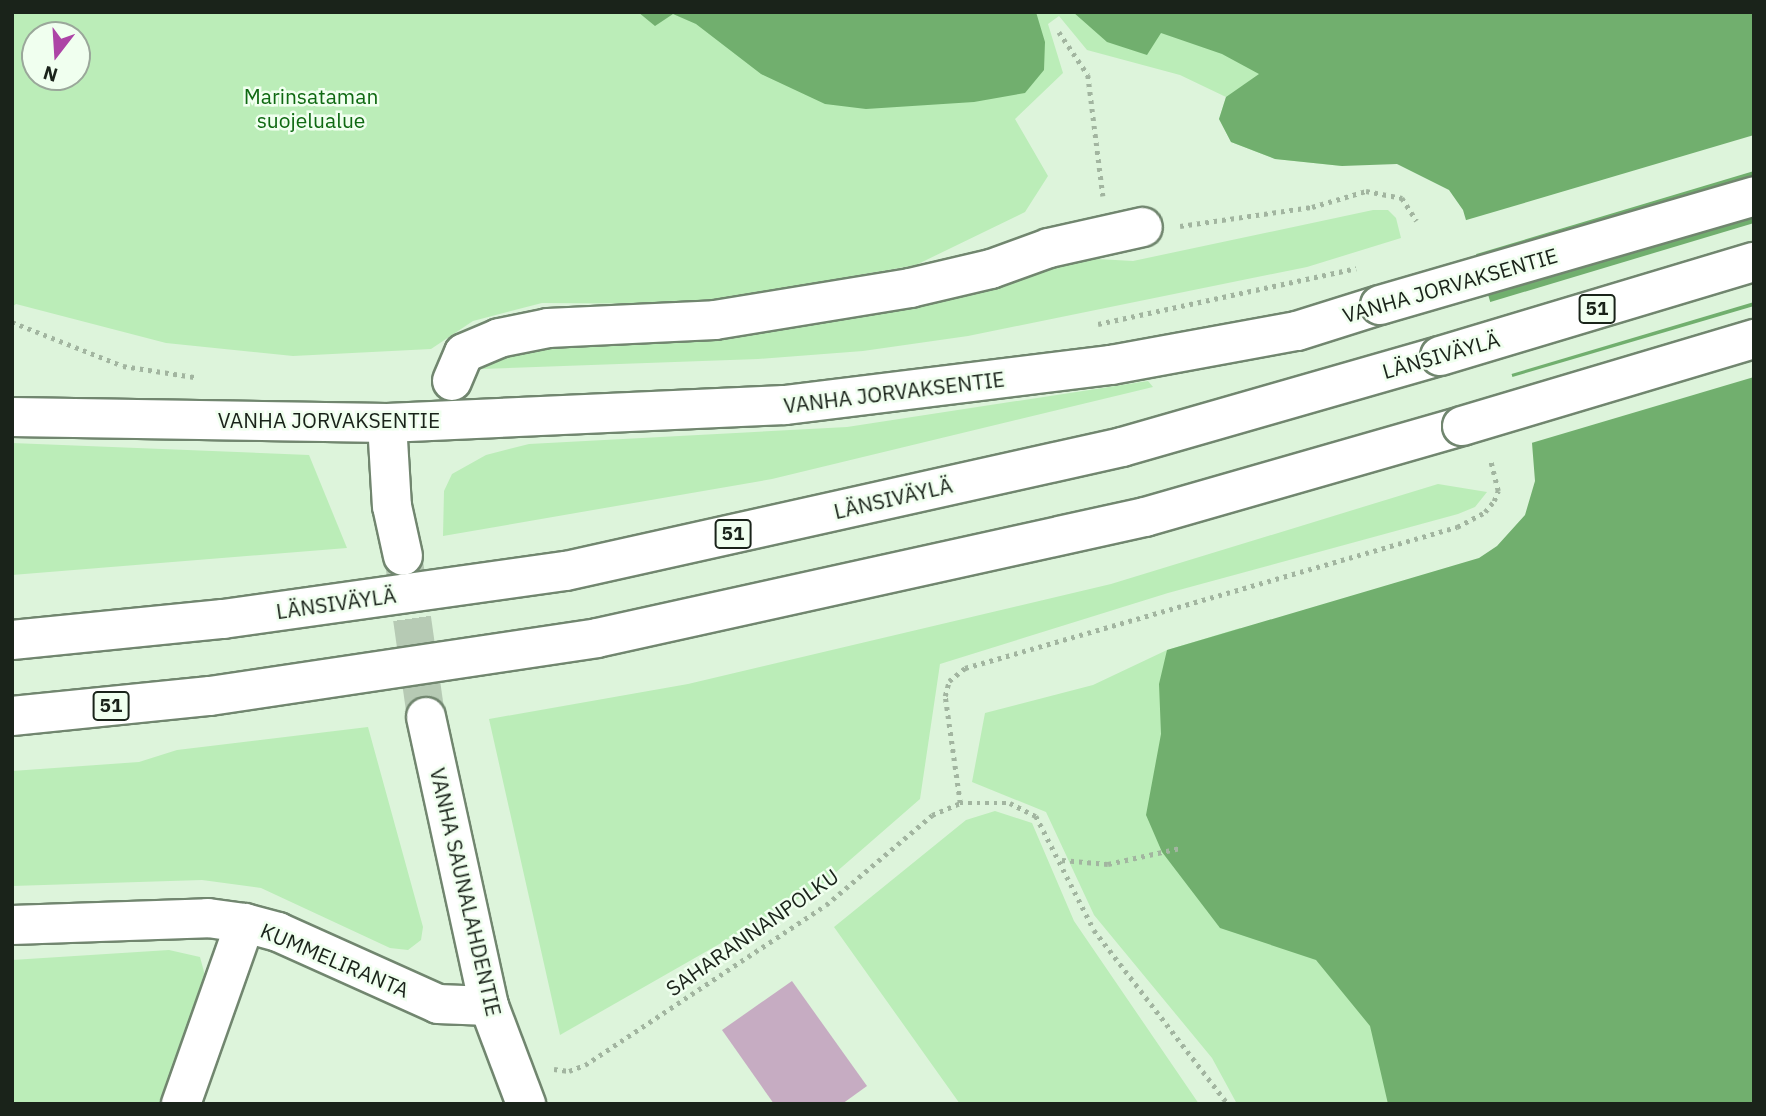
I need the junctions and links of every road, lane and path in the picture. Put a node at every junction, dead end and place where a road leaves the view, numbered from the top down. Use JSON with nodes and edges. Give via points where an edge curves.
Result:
{"nodes":[{"id":1,"x":1059,"y":33,"type":"dead end"},
{"id":2,"x":1754,"y":196,"type":"edge"},
{"id":3,"x":1417,"y":221,"type":"dead end"},
{"id":4,"x":1143,"y":227,"type":"joint"},
{"id":5,"x":1106,"y":235,"type":"junction"},
{"id":6,"x":1754,"y":262,"type":"edge"},
{"id":7,"x":1369,"y":265,"type":"dead end"},
{"id":8,"x":12,"y":322,"type":"edge"},
{"id":9,"x":1092,"y":325,"type":"dead end"},
{"id":10,"x":1754,"y":339,"type":"edge"},
{"id":11,"x":124,"y":366,"type":"dead end"},
{"id":12,"x":452,"y":381,"type":"dead end"},
{"id":13,"x":12,"y":417,"type":"edge"},
{"id":14,"x":387,"y":424,"type":"junction"},
{"id":15,"x":1489,"y":455,"type":"dead end"},
{"id":16,"x":403,"y":556,"type":"tunnel mouth"},
{"id":17,"x":12,"y":640,"type":"edge"},
{"id":18,"x":12,"y":716,"type":"edge"},
{"id":19,"x":426,"y":718,"type":"tunnel mouth"},
{"id":20,"x":960,"y":803,"type":"junction"},
{"id":21,"x":1180,"y":848,"type":"dead end"},
{"id":22,"x":1062,"y":860,"type":"junction"},
{"id":23,"x":245,"y":923,"type":"junction"},
{"id":24,"x":12,"y":925,"type":"edge"},
{"id":25,"x":489,"y":1006,"type":"junction"},
{"id":26,"x":548,"y":1068,"type":"dead end"},
{"id":27,"x":181,"y":1104,"type":"edge"},
{"id":28,"x":526,"y":1104,"type":"edge"},
{"id":29,"x":1228,"y":1104,"type":"edge"}],
"edges":[{"from":1,"to":5,"type":"path","via":[[1088,75]]},
{"from":2,"to":14,"type":"main road","name":"VANHA JORVAKSENTIE","bridge":true,"via":[[1297,331],[1111,365],[785,405]]},
{"from":3,"to":4,"type":"path","via":[[1402,198],[1366,191],[1234,222]]},
{"from":4,"to":5,"type":"main road"},
{"from":5,"to":12,"type":"main road","via":[[910,288],[715,320],[548,328],[499,338],[464,353]]},
{"from":6,"to":17,"type":"main road","name":"LÄNSIVÄYLÄ","number":"51","bridge":true,"via":[[1122,447],[566,572],[223,619]]},
{"from":7,"to":9,"type":"path"},
{"from":8,"to":11,"type":"path"},
{"from":10,"to":18,"type":"main road","number":"51","bridge":true,"via":[[1145,517],[597,638],[224,694]]},
{"from":13,"to":14,"type":"main road","name":"VANHA JORVAKSENTIE"},
{"from":14,"to":16,"type":"main road","via":[[392,506]]},
{"from":15,"to":20,"type":"path","via":[[1498,491],[1494,501],[1485,512],[1457,527],[965,668],[949,681],[945,696]]},
{"from":19,"to":25,"type":"main road","name":"VANHA SAUNALAHDENTIE"},
{"from":20,"to":22,"type":"path","name":"SAHARANNANPOLKU","via":[[1010,803],[1036,816]]},
{"from":20,"to":26,"type":"path","name":"SAHARANNANPOLKU","via":[[932,815],[826,905],[585,1065],[569,1071]]},
{"from":21,"to":22,"type":"path","via":[[1108,864]]},
{"from":22,"to":29,"type":"path","name":"SAHARANNANPOLKU","via":[[1094,930]]},
{"from":23,"to":24,"type":"main road","name":"KUMMELIRANTA","via":[[208,918]]},
{"from":23,"to":25,"type":"main road","name":"KUMMELIRANTA","via":[[278,932],[438,1004]]},
{"from":23,"to":27,"type":"main road"},
{"from":25,"to":28,"type":"main road","name":"VANHA SAUNALAHDENTIE"}]}
